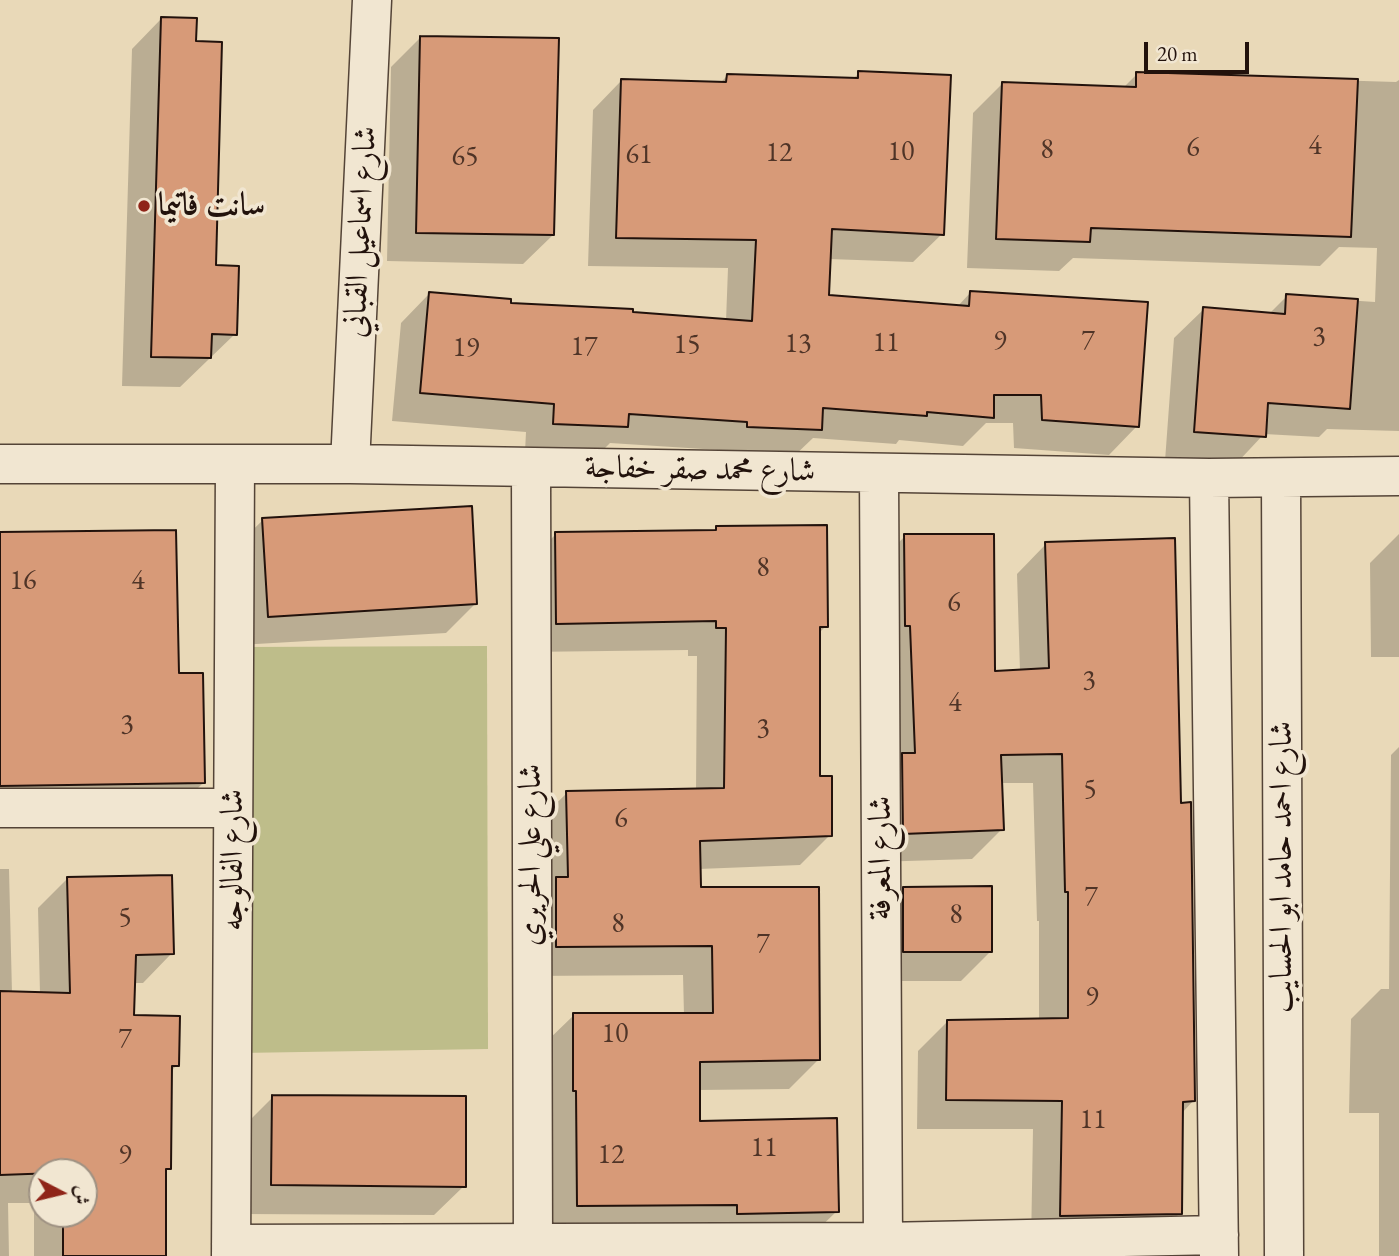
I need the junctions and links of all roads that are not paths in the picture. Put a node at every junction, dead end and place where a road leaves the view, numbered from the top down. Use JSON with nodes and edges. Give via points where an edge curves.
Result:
{"nodes":[{"id":1,"x":372,"y":0,"type":"edge"},
{"id":2,"x":0,"y":464,"type":"edge"},
{"id":3,"x":235,"y":464,"type":"junction"},
{"id":4,"x":350,"y":464,"type":"junction"},
{"id":5,"x":531,"y":467,"type":"junction"},
{"id":6,"x":879,"y":474,"type":"junction"},
{"id":7,"x":1399,"y":476,"type":"edge"},
{"id":8,"x":1209,"y":478,"type":"junction"},
{"id":9,"x":1281,"y":478,"type":"junction"},
{"id":10,"x":0,"y":808,"type":"edge"},
{"id":11,"x":233,"y":808,"type":"junction"},
{"id":12,"x":883,"y":1242,"type":"junction"},
{"id":13,"x":533,"y":1244,"type":"junction"},
{"id":14,"x":1219,"y":1246,"type":"edge"},
{"id":15,"x":231,"y":1250,"type":"edge"},
{"id":16,"x":1284,"y":1256,"type":"edge"}],
"edges":[{"from":1,"to":4,"type":"street","name":"شارع اسماعيل القباني"},
{"from":2,"to":3,"type":"street","name":"شارع محمد صقر خفاجة"},
{"from":3,"to":4,"type":"street","name":"شارع محمد صقر خفاجة"},
{"from":3,"to":11,"type":"street","name":"شارع الفالوجه"},
{"from":4,"to":5,"type":"street","name":"شارع محمد صقر خفاجة"},
{"from":5,"to":6,"type":"street","name":"شارع محمد صقر خفاجة"},
{"from":5,"to":13,"type":"street","name":"شارع علي الحريري"},
{"from":6,"to":8,"type":"street","name":"شارع محمد صقر خفاجة"},
{"from":6,"to":12,"type":"street","name":"شارع المعرفة"},
{"from":7,"to":9,"type":"street","name":"شارع محمد صقر خفاجة"},
{"from":8,"to":9,"type":"street","name":"شارع محمد صقر خفاجة"},
{"from":8,"to":14,"type":"street","name":"شارع احمد حامد ابو الحسايب"},
{"from":9,"to":16,"type":"street","name":"شارع احمد حامد ابو الحسايب"},
{"from":10,"to":11,"type":"street"},
{"from":11,"to":15,"type":"street","name":"شارع الفالوجه"},
{"from":12,"to":13,"type":"street"},
{"from":12,"to":14,"type":"street"},
{"from":13,"to":15,"type":"street"}]}
